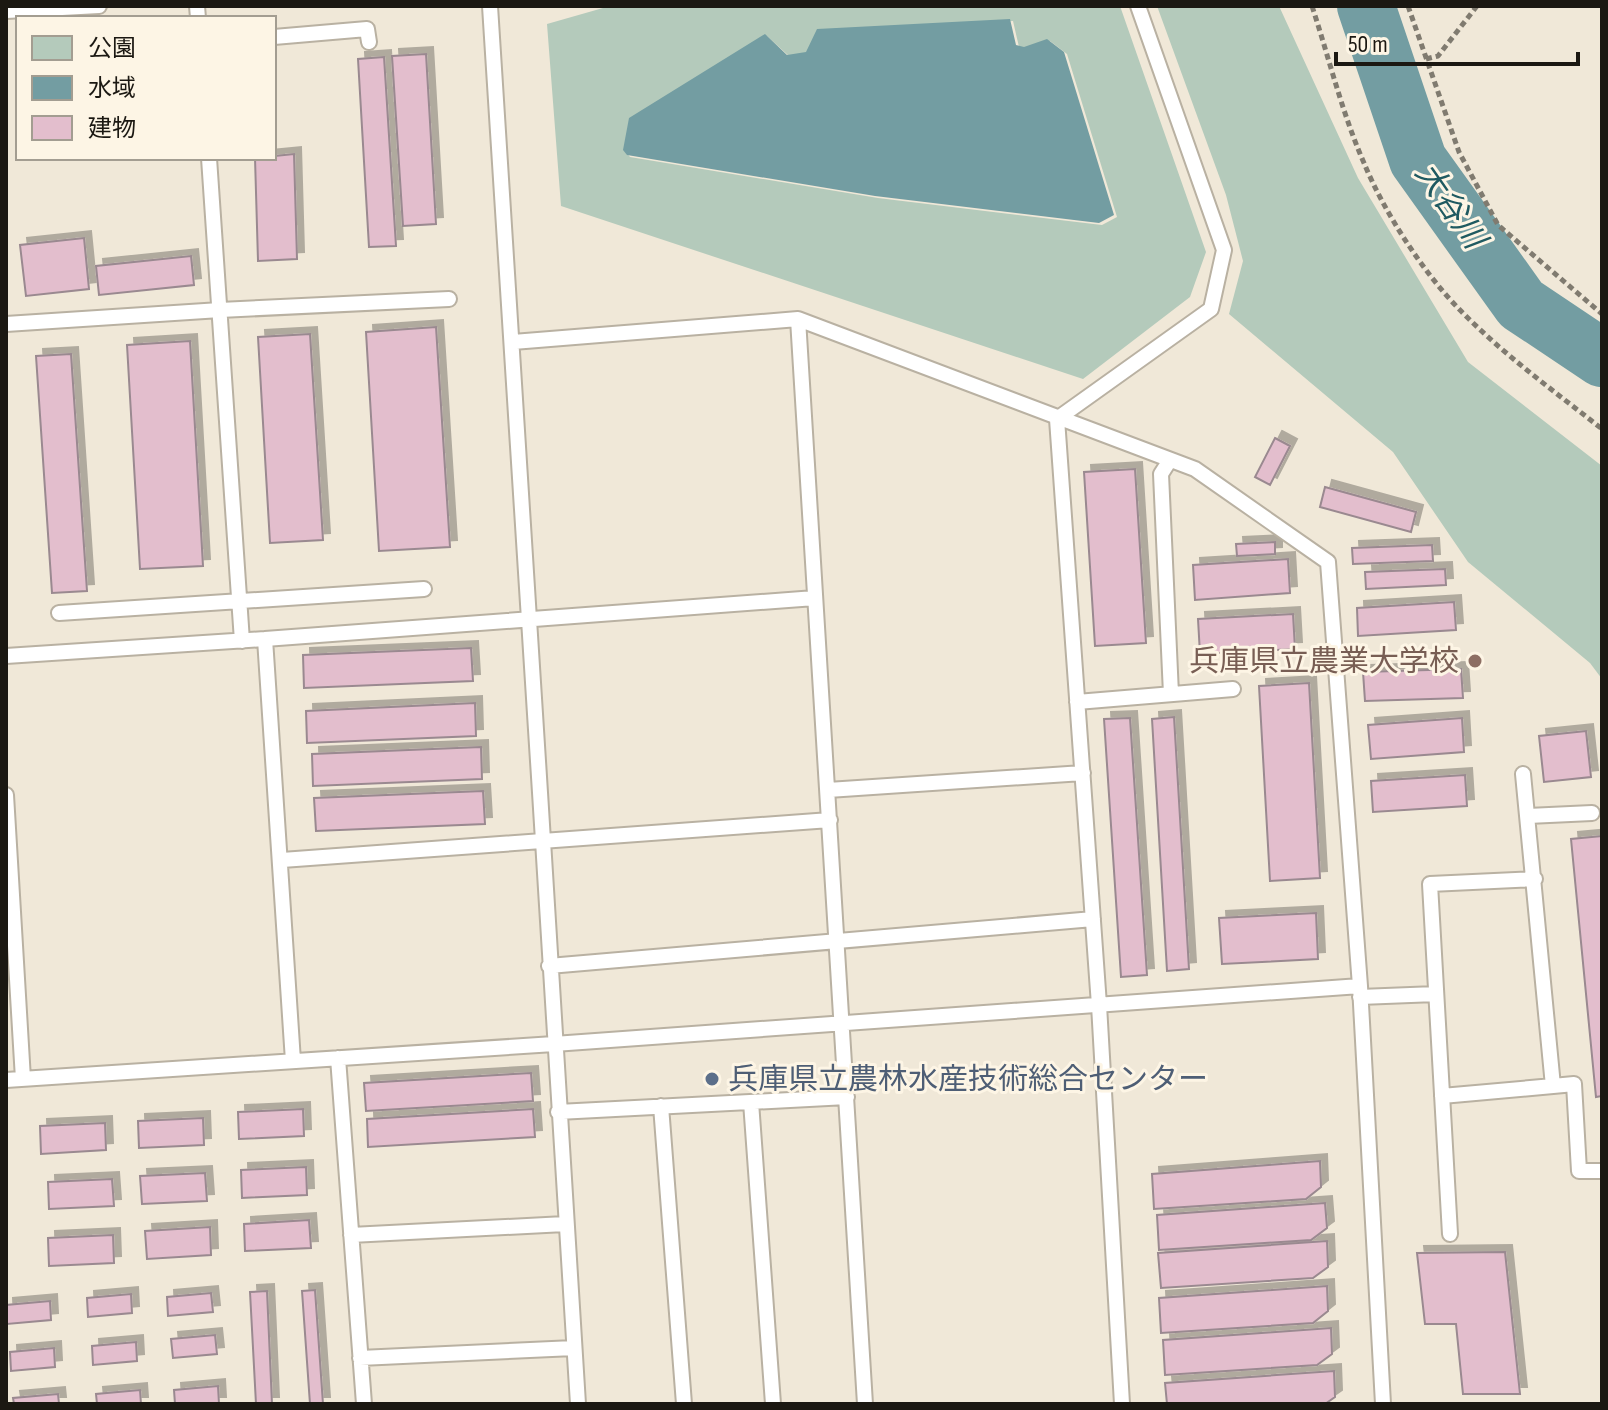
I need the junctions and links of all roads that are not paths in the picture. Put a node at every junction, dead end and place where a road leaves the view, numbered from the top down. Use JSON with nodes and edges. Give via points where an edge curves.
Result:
{"nodes":[{"id":1,"x":99,"y":6,"type":"edge"},
{"id":2,"x":490,"y":6,"type":"edge"},
{"id":3,"x":1138,"y":6,"type":"edge"},
{"id":4,"x":6,"y":11,"type":"edge"},
{"id":5,"x":276,"y":37,"type":"edge"},
{"id":6,"x":369,"y":42,"type":"dead end"},
{"id":7,"x":209,"y":160,"type":"edge"},
{"id":8,"x":449,"y":299,"type":"dead end"},
{"id":9,"x":220,"y":310,"type":"junction"},
{"id":10,"x":798,"y":319,"type":"junction"},
{"id":11,"x":6,"y":324,"type":"edge"},
{"id":12,"x":513,"y":342,"type":"junction"},
{"id":13,"x":1057,"y":419,"type":"junction"},
{"id":14,"x":1170,"y":460,"type":"junction"},
{"id":15,"x":424,"y":589,"type":"dead end"},
{"id":16,"x":815,"y":598,"type":"junction"},
{"id":17,"x":239,"y":600,"type":"junction"},
{"id":18,"x":59,"y":613,"type":"dead end"},
{"id":19,"x":529,"y":620,"type":"junction"},
{"id":20,"x":265,"y":639,"type":"junction"},
{"id":21,"x":242,"y":641,"type":"junction"},
{"id":22,"x":6,"y":656,"type":"edge"},
{"id":23,"x":1233,"y":689,"type":"dead end"},
{"id":24,"x":1171,"y":694,"type":"junction"},
{"id":25,"x":1077,"y":702,"type":"junction"},
{"id":26,"x":1083,"y":773,"type":"junction"},
{"id":27,"x":1523,"y":774,"type":"dead end"},
{"id":28,"x":828,"y":790,"type":"junction"},
{"id":29,"x":6,"y":795,"type":"edge"},
{"id":30,"x":1592,"y":813,"type":"dead end"},
{"id":31,"x":1528,"y":816,"type":"junction"},
{"id":32,"x":830,"y":820,"type":"junction"},
{"id":33,"x":542,"y":840,"type":"junction"},
{"id":34,"x":282,"y":860,"type":"junction"},
{"id":35,"x":1535,"y":879,"type":"junction"},
{"id":36,"x":1093,"y":919,"type":"junction"},
{"id":37,"x":838,"y":942,"type":"junction"},
{"id":38,"x":549,"y":966,"type":"junction"},
{"id":39,"x":1360,"y":992,"type":"junction"},
{"id":40,"x":1436,"y":994,"type":"junction"},
{"id":41,"x":1099,"y":1005,"type":"junction"},
{"id":42,"x":842,"y":1024,"type":"junction"},
{"id":43,"x":554,"y":1044,"type":"junction"},
{"id":44,"x":338,"y":1058,"type":"junction"},
{"id":45,"x":293,"y":1061,"type":"junction"},
{"id":46,"x":23,"y":1079,"type":"junction"},
{"id":47,"x":6,"y":1080,"type":"edge"},
{"id":48,"x":1553,"y":1086,"type":"junction"},
{"id":49,"x":1442,"y":1096,"type":"junction"},
{"id":50,"x":847,"y":1097,"type":"junction"},
{"id":51,"x":751,"y":1102,"type":"junction"},
{"id":52,"x":661,"y":1106,"type":"junction"},
{"id":53,"x":558,"y":1112,"type":"junction"},
{"id":54,"x":1602,"y":1171,"type":"edge"},
{"id":55,"x":565,"y":1224,"type":"junction"},
{"id":56,"x":1450,"y":1234,"type":"dead end"},
{"id":57,"x":351,"y":1235,"type":"junction"},
{"id":58,"x":574,"y":1348,"type":"junction"},
{"id":59,"x":360,"y":1358,"type":"junction"},
{"id":60,"x":364,"y":1404,"type":"edge"},
{"id":61,"x":578,"y":1404,"type":"edge"},
{"id":62,"x":684,"y":1404,"type":"edge"},
{"id":63,"x":773,"y":1404,"type":"edge"},
{"id":64,"x":865,"y":1404,"type":"edge"},
{"id":65,"x":1122,"y":1404,"type":"edge"},
{"id":66,"x":1383,"y":1404,"type":"edge"}],
"edges":[{"from":1,"to":4,"type":"lane"},
{"from":2,"to":12,"type":"lane"},
{"from":3,"to":13,"type":"lane","via":[[1224,250],[1211,309]]},
{"from":5,"to":6,"type":"lane","via":[[367,29]]},
{"from":7,"to":9,"type":"lane"},
{"from":8,"to":9,"type":"lane"},
{"from":9,"to":11,"type":"lane"},
{"from":9,"to":17,"type":"lane"},
{"from":10,"to":12,"type":"lane"},
{"from":10,"to":13,"type":"lane"},
{"from":10,"to":16,"type":"lane"},
{"from":12,"to":19,"type":"lane"},
{"from":13,"to":14,"type":"lane"},
{"from":13,"to":25,"type":"lane"},
{"from":14,"to":24,"type":"lane","via":[[1161,474]]},
{"from":14,"to":39,"type":"lane","via":[[1195,469],[1328,562]]},
{"from":15,"to":17,"type":"lane"},
{"from":16,"to":19,"type":"lane"},
{"from":16,"to":28,"type":"lane"},
{"from":17,"to":18,"type":"lane"},
{"from":17,"to":21,"type":"lane"},
{"from":19,"to":20,"type":"lane"},
{"from":19,"to":33,"type":"lane"},
{"from":20,"to":21,"type":"lane"},
{"from":20,"to":34,"type":"lane"},
{"from":21,"to":22,"type":"lane"},
{"from":23,"to":24,"type":"lane"},
{"from":24,"to":25,"type":"lane"},
{"from":25,"to":26,"type":"lane"},
{"from":26,"to":28,"type":"lane"},
{"from":26,"to":36,"type":"lane"},
{"from":27,"to":31,"type":"lane"},
{"from":28,"to":32,"type":"lane"},
{"from":29,"to":46,"type":"lane"},
{"from":30,"to":31,"type":"lane"},
{"from":31,"to":35,"type":"lane"},
{"from":32,"to":33,"type":"lane"},
{"from":32,"to":37,"type":"lane"},
{"from":33,"to":34,"type":"lane"},
{"from":33,"to":38,"type":"lane"},
{"from":34,"to":45,"type":"lane"},
{"from":35,"to":40,"type":"lane","via":[[1430,884]]},
{"from":35,"to":48,"type":"lane"},
{"from":36,"to":37,"type":"lane"},
{"from":36,"to":41,"type":"lane"},
{"from":37,"to":38,"type":"lane"},
{"from":37,"to":42,"type":"lane"},
{"from":38,"to":43,"type":"lane"},
{"from":39,"to":40,"type":"lane"},
{"from":39,"to":41,"type":"lane"},
{"from":39,"to":66,"type":"lane"},
{"from":40,"to":49,"type":"lane"},
{"from":41,"to":42,"type":"lane"},
{"from":41,"to":65,"type":"lane"},
{"from":42,"to":43,"type":"lane"},
{"from":42,"to":50,"type":"lane"},
{"from":43,"to":44,"type":"lane"},
{"from":43,"to":53,"type":"lane"},
{"from":44,"to":45,"type":"lane"},
{"from":44,"to":57,"type":"lane"},
{"from":45,"to":46,"type":"lane"},
{"from":46,"to":47,"type":"lane"},
{"from":48,"to":49,"type":"lane"},
{"from":48,"to":54,"type":"lane","via":[[1574,1084],[1579,1171]]},
{"from":49,"to":56,"type":"lane"},
{"from":50,"to":51,"type":"lane"},
{"from":50,"to":64,"type":"lane"},
{"from":51,"to":52,"type":"lane"},
{"from":51,"to":63,"type":"lane"},
{"from":52,"to":53,"type":"lane"},
{"from":52,"to":62,"type":"lane"},
{"from":53,"to":55,"type":"lane"},
{"from":55,"to":57,"type":"lane"},
{"from":55,"to":58,"type":"lane"},
{"from":57,"to":59,"type":"lane"},
{"from":58,"to":59,"type":"lane"},
{"from":58,"to":61,"type":"lane"},
{"from":59,"to":60,"type":"lane"}]}
